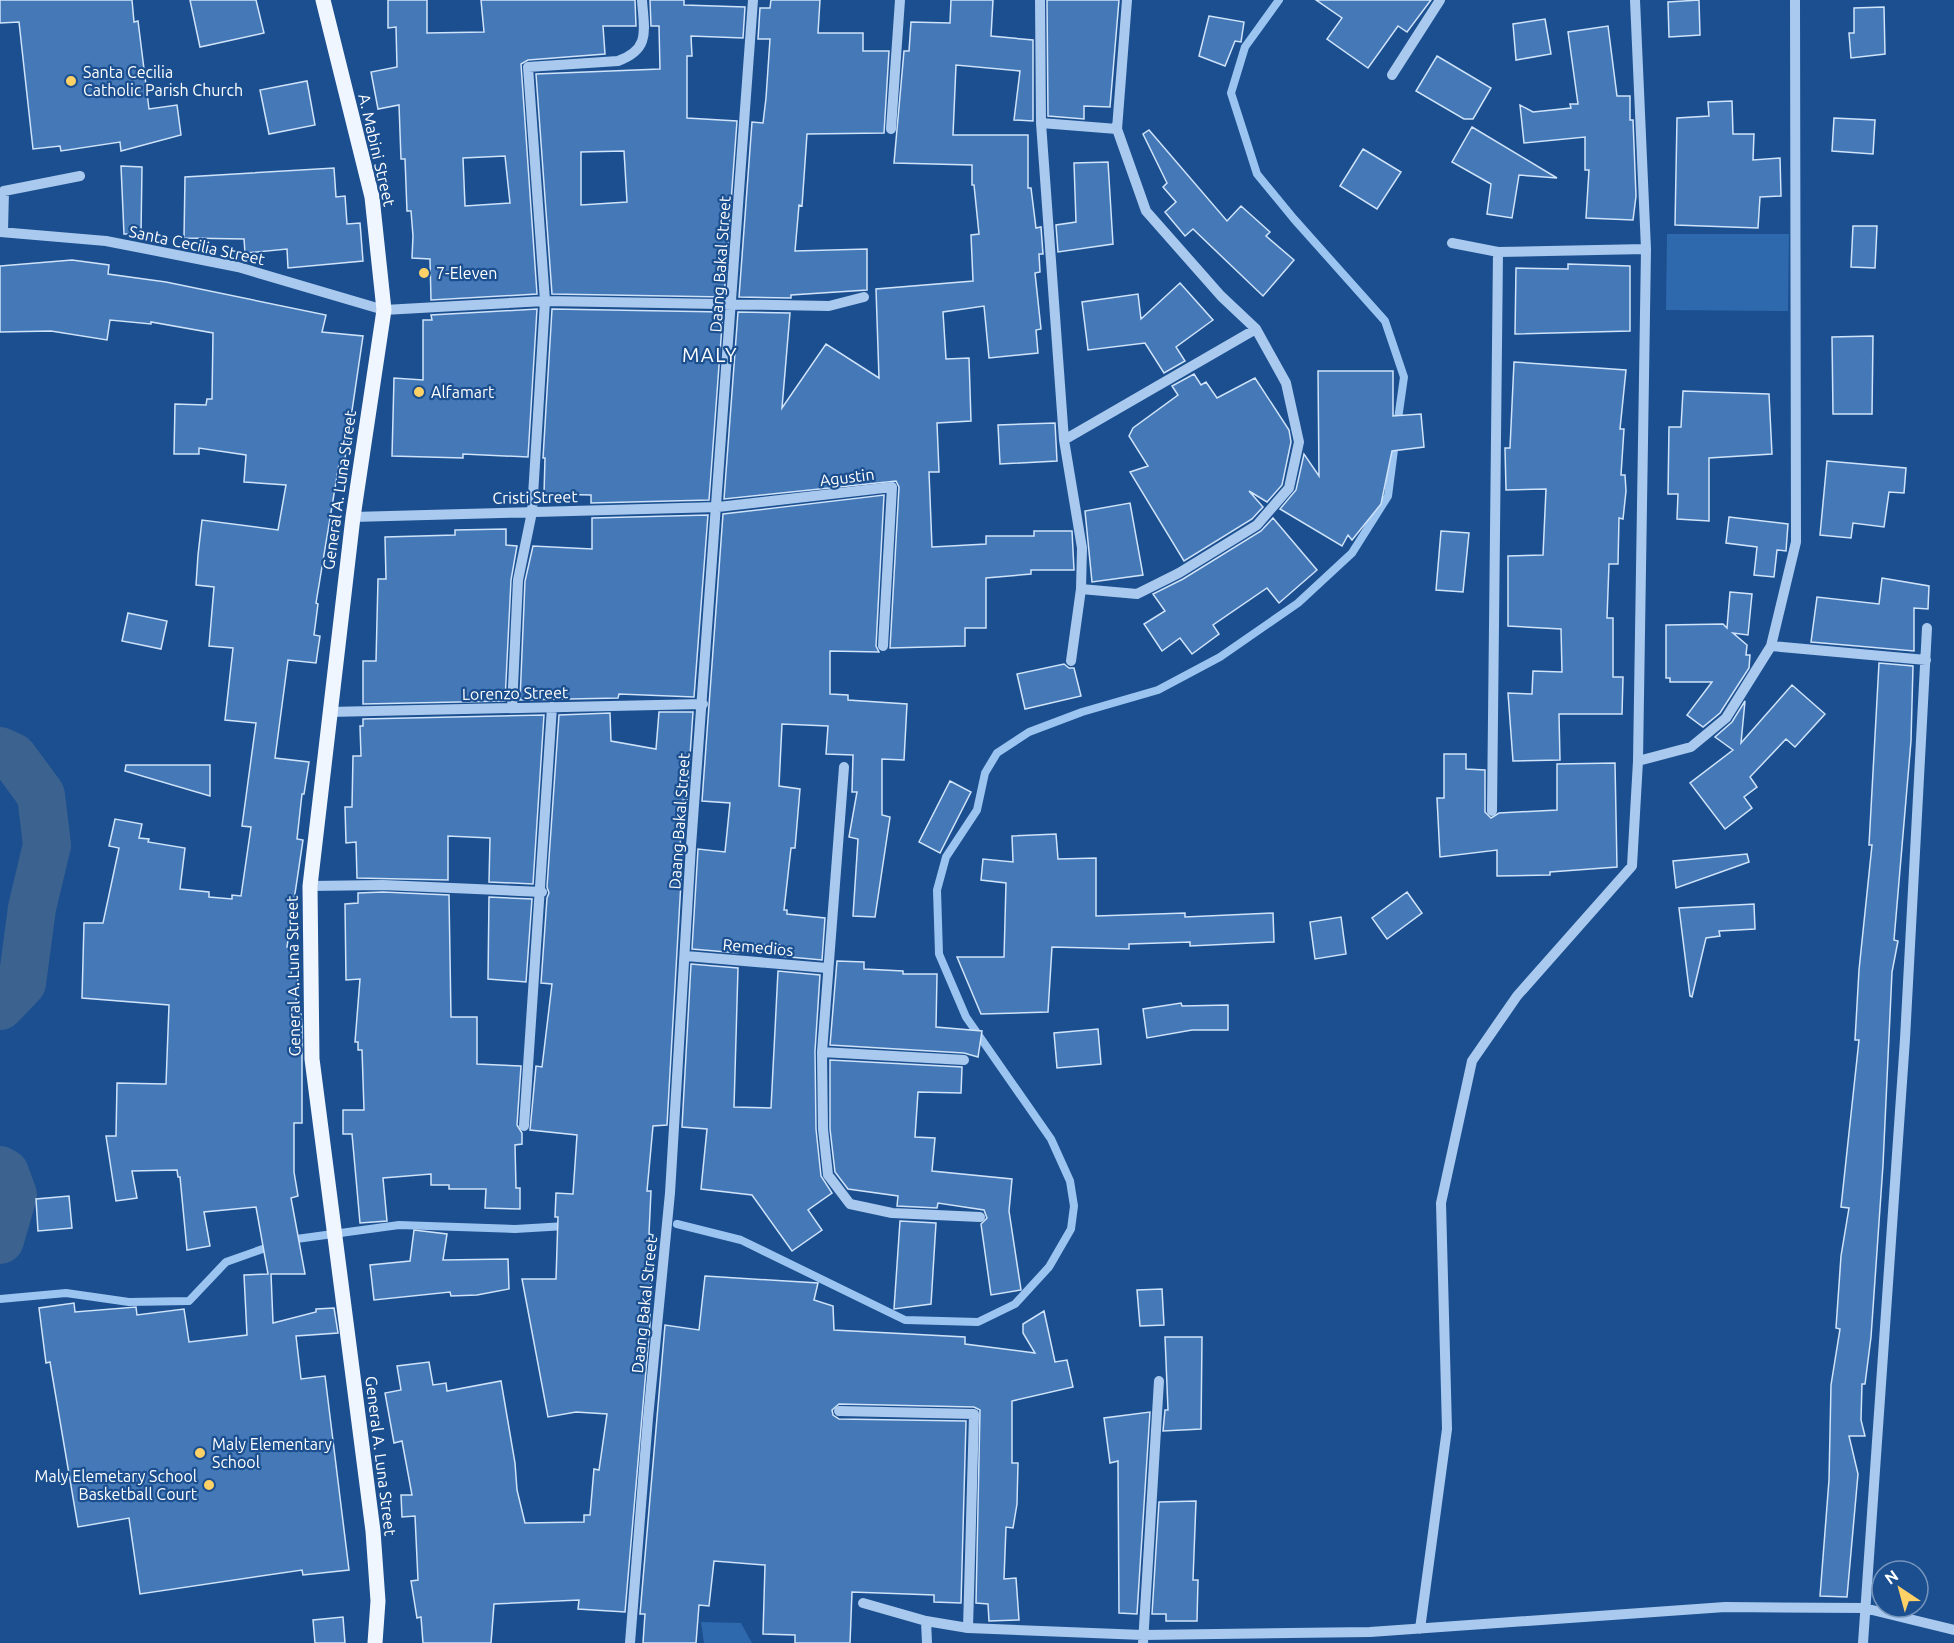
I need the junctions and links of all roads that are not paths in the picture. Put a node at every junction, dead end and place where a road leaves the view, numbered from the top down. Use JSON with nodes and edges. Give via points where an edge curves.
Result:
{"nodes":[{"id":1,"x":323,"y":0,"type":"edge"},
{"id":2,"x":642,"y":0,"type":"edge"},
{"id":3,"x":753,"y":0,"type":"edge"},
{"id":4,"x":900,"y":0,"type":"edge"},
{"id":5,"x":1040,"y":0,"type":"edge"},
{"id":6,"x":1127,"y":0,"type":"edge"},
{"id":7,"x":1440,"y":0,"type":"edge"},
{"id":8,"x":1635,"y":0,"type":"edge"},
{"id":9,"x":1795,"y":0,"type":"edge"},
{"id":10,"x":1392,"y":75,"type":"dead end"},
{"id":11,"x":1041,"y":123,"type":"junction"},
{"id":12,"x":891,"y":129,"type":"dead end"},
{"id":13,"x":1117,"y":129,"type":"junction"},
{"id":14,"x":80,"y":176,"type":"dead end"},
{"id":15,"x":1,"y":231,"type":"edge"},
{"id":16,"x":1452,"y":243,"type":"dead end"},
{"id":17,"x":1646,"y":249,"type":"junction"},
{"id":18,"x":1498,"y":252,"type":"junction"},
{"id":19,"x":864,"y":297,"type":"dead end"},
{"id":20,"x":544,"y":301,"type":"junction"},
{"id":21,"x":732,"y":306,"type":"junction"},
{"id":22,"x":384,"y":310,"type":"junction"},
{"id":23,"x":1256,"y":328,"type":"junction"},
{"id":24,"x":1064,"y":440,"type":"junction"},
{"id":25,"x":718,"y":507,"type":"junction"},
{"id":26,"x":532,"y":512,"type":"junction"},
{"id":27,"x":353,"y":517,"type":"junction"},
{"id":28,"x":1081,"y":589,"type":"junction"},
{"id":29,"x":1927,"y":628,"type":"dead end"},
{"id":30,"x":883,"y":646,"type":"dead end"},
{"id":31,"x":1771,"y":646,"type":"junction"},
{"id":32,"x":1926,"y":660,"type":"junction"},
{"id":33,"x":1071,"y":661,"type":"dead end"},
{"id":34,"x":703,"y":704,"type":"junction"},
{"id":35,"x":552,"y":707,"type":"junction"},
{"id":36,"x":512,"y":708,"type":"junction"},
{"id":37,"x":328,"y":712,"type":"junction"},
{"id":38,"x":1638,"y":761,"type":"junction"},
{"id":39,"x":844,"y":767,"type":"dead end"},
{"id":40,"x":1492,"y":811,"type":"dead end"},
{"id":41,"x":310,"y":886,"type":"junction"},
{"id":42,"x":542,"y":892,"type":"junction"},
{"id":43,"x":686,"y":956,"type":"junction"},
{"id":44,"x":827,"y":968,"type":"junction"},
{"id":45,"x":822,"y":1052,"type":"junction"},
{"id":46,"x":964,"y":1060,"type":"dead end"},
{"id":47,"x":524,"y":1126,"type":"dead end"},
{"id":48,"x":980,"y":1216,"type":"dead end"},
{"id":49,"x":1159,"y":1381,"type":"dead end"},
{"id":50,"x":839,"y":1411,"type":"dead end"},
{"id":51,"x":863,"y":1603,"type":"dead end"},
{"id":52,"x":1864,"y":1608,"type":"junction"},
{"id":53,"x":926,"y":1621,"type":"junction"},
{"id":54,"x":968,"y":1628,"type":"junction"},
{"id":55,"x":1420,"y":1629,"type":"junction"},
{"id":56,"x":1954,"y":1630,"type":"edge"},
{"id":57,"x":1143,"y":1639,"type":"edge"},
{"id":58,"x":375,"y":1643,"type":"edge"},
{"id":59,"x":630,"y":1643,"type":"edge"},
{"id":60,"x":927,"y":1643,"type":"edge"},
{"id":61,"x":1863,"y":1643,"type":"edge"}],
"edges":[{"from":1,"to":22,"type":"main road","name":"A. Mabini Street","via":[[372,197]]},
{"from":2,"to":20,"type":"street","via":[[644,41],[630,57],[528,67]]},
{"from":3,"to":21,"type":"street","name":"Daang Bakal Street"},
{"from":4,"to":12,"type":"street"},
{"from":5,"to":11,"type":"street"},
{"from":6,"to":13,"type":"street"},
{"from":7,"to":10,"type":"street"},
{"from":8,"to":17,"type":"street"},
{"from":9,"to":31,"type":"street","via":[[1796,542]]},
{"from":11,"to":13,"type":"street"},
{"from":11,"to":24,"type":"street"},
{"from":13,"to":23,"type":"street","via":[[1146,211],[1221,296]]},
{"from":14,"to":15,"type":"street","via":[[4,191]]},
{"from":15,"to":22,"type":"street","name":"Santa Cecilia Street","via":[[106,241],[238,267]]},
{"from":16,"to":18,"type":"street"},
{"from":17,"to":18,"type":"street"},
{"from":17,"to":38,"type":"street"},
{"from":18,"to":40,"type":"street"},
{"from":19,"to":21,"type":"street","name":"Santa Cecilia Street","via":[[829,306]]},
{"from":20,"to":21,"type":"street","name":"Santa Cecilia Street"},
{"from":20,"to":22,"type":"street","name":"Santa Cecilia Street"},
{"from":20,"to":26,"type":"street"},
{"from":21,"to":25,"type":"street","name":"Daang Bakal Street"},
{"from":22,"to":27,"type":"main road","name":"General A. Luna Street"},
{"from":23,"to":24,"type":"street"},
{"from":23,"to":28,"type":"street","via":[[1286,383],[1299,442],[1289,488],[1257,525],[1137,594]]},
{"from":24,"to":28,"type":"street","via":[[1082,548]]},
{"from":25,"to":26,"type":"street","name":"Cristi Street"},
{"from":25,"to":30,"type":"street","name":"Agustin","via":[[892,487]]},
{"from":25,"to":34,"type":"street","name":"Daang Bakal Street"},
{"from":26,"to":27,"type":"street","name":"Cristi Street"},
{"from":26,"to":36,"type":"street","via":[[518,580]]},
{"from":27,"to":37,"type":"main road","name":"General A. Luna Street"},
{"from":28,"to":33,"type":"street"},
{"from":29,"to":32,"type":"street"},
{"from":31,"to":32,"type":"street"},
{"from":31,"to":38,"type":"street","via":[[1726,718],[1691,747]]},
{"from":32,"to":52,"type":"street","via":[[1905,1039]]},
{"from":34,"to":35,"type":"street","name":"Lorenzo Street"},
{"from":34,"to":43,"type":"street","name":"Daang Bakal Street"},
{"from":35,"to":36,"type":"street","name":"Lorenzo Street"},
{"from":35,"to":42,"type":"street"},
{"from":36,"to":37,"type":"street","name":"Lorenzo Street"},
{"from":37,"to":41,"type":"main road","name":"General A. Luna Street"},
{"from":38,"to":55,"type":"street","via":[[1632,866],[1517,996],[1472,1061],[1441,1203],[1447,1429]]},
{"from":39,"to":44,"type":"street"},
{"from":41,"to":42,"type":"street"},
{"from":41,"to":58,"type":"main road","name":"General A. Luna Street","via":[[312,1059],[373,1531],[378,1601]]},
{"from":42,"to":47,"type":"street"},
{"from":43,"to":44,"type":"street","name":"Remedios"},
{"from":43,"to":59,"type":"street","name":"Daang Bakal Street","via":[[670,1193]]},
{"from":44,"to":45,"type":"street"},
{"from":45,"to":46,"type":"street"},
{"from":45,"to":48,"type":"street","via":[[828,1176],[850,1204],[891,1214]]},
{"from":49,"to":57,"type":"street"},
{"from":50,"to":54,"type":"street","via":[[974,1414]]},
{"from":51,"to":53,"type":"street"},
{"from":52,"to":55,"type":"street","via":[[1725,1607]]},
{"from":52,"to":56,"type":"street"},
{"from":52,"to":61,"type":"street"},
{"from":53,"to":54,"type":"street"},
{"from":53,"to":60,"type":"street"},
{"from":54,"to":57,"type":"street"},
{"from":55,"to":57,"type":"street"}]}
